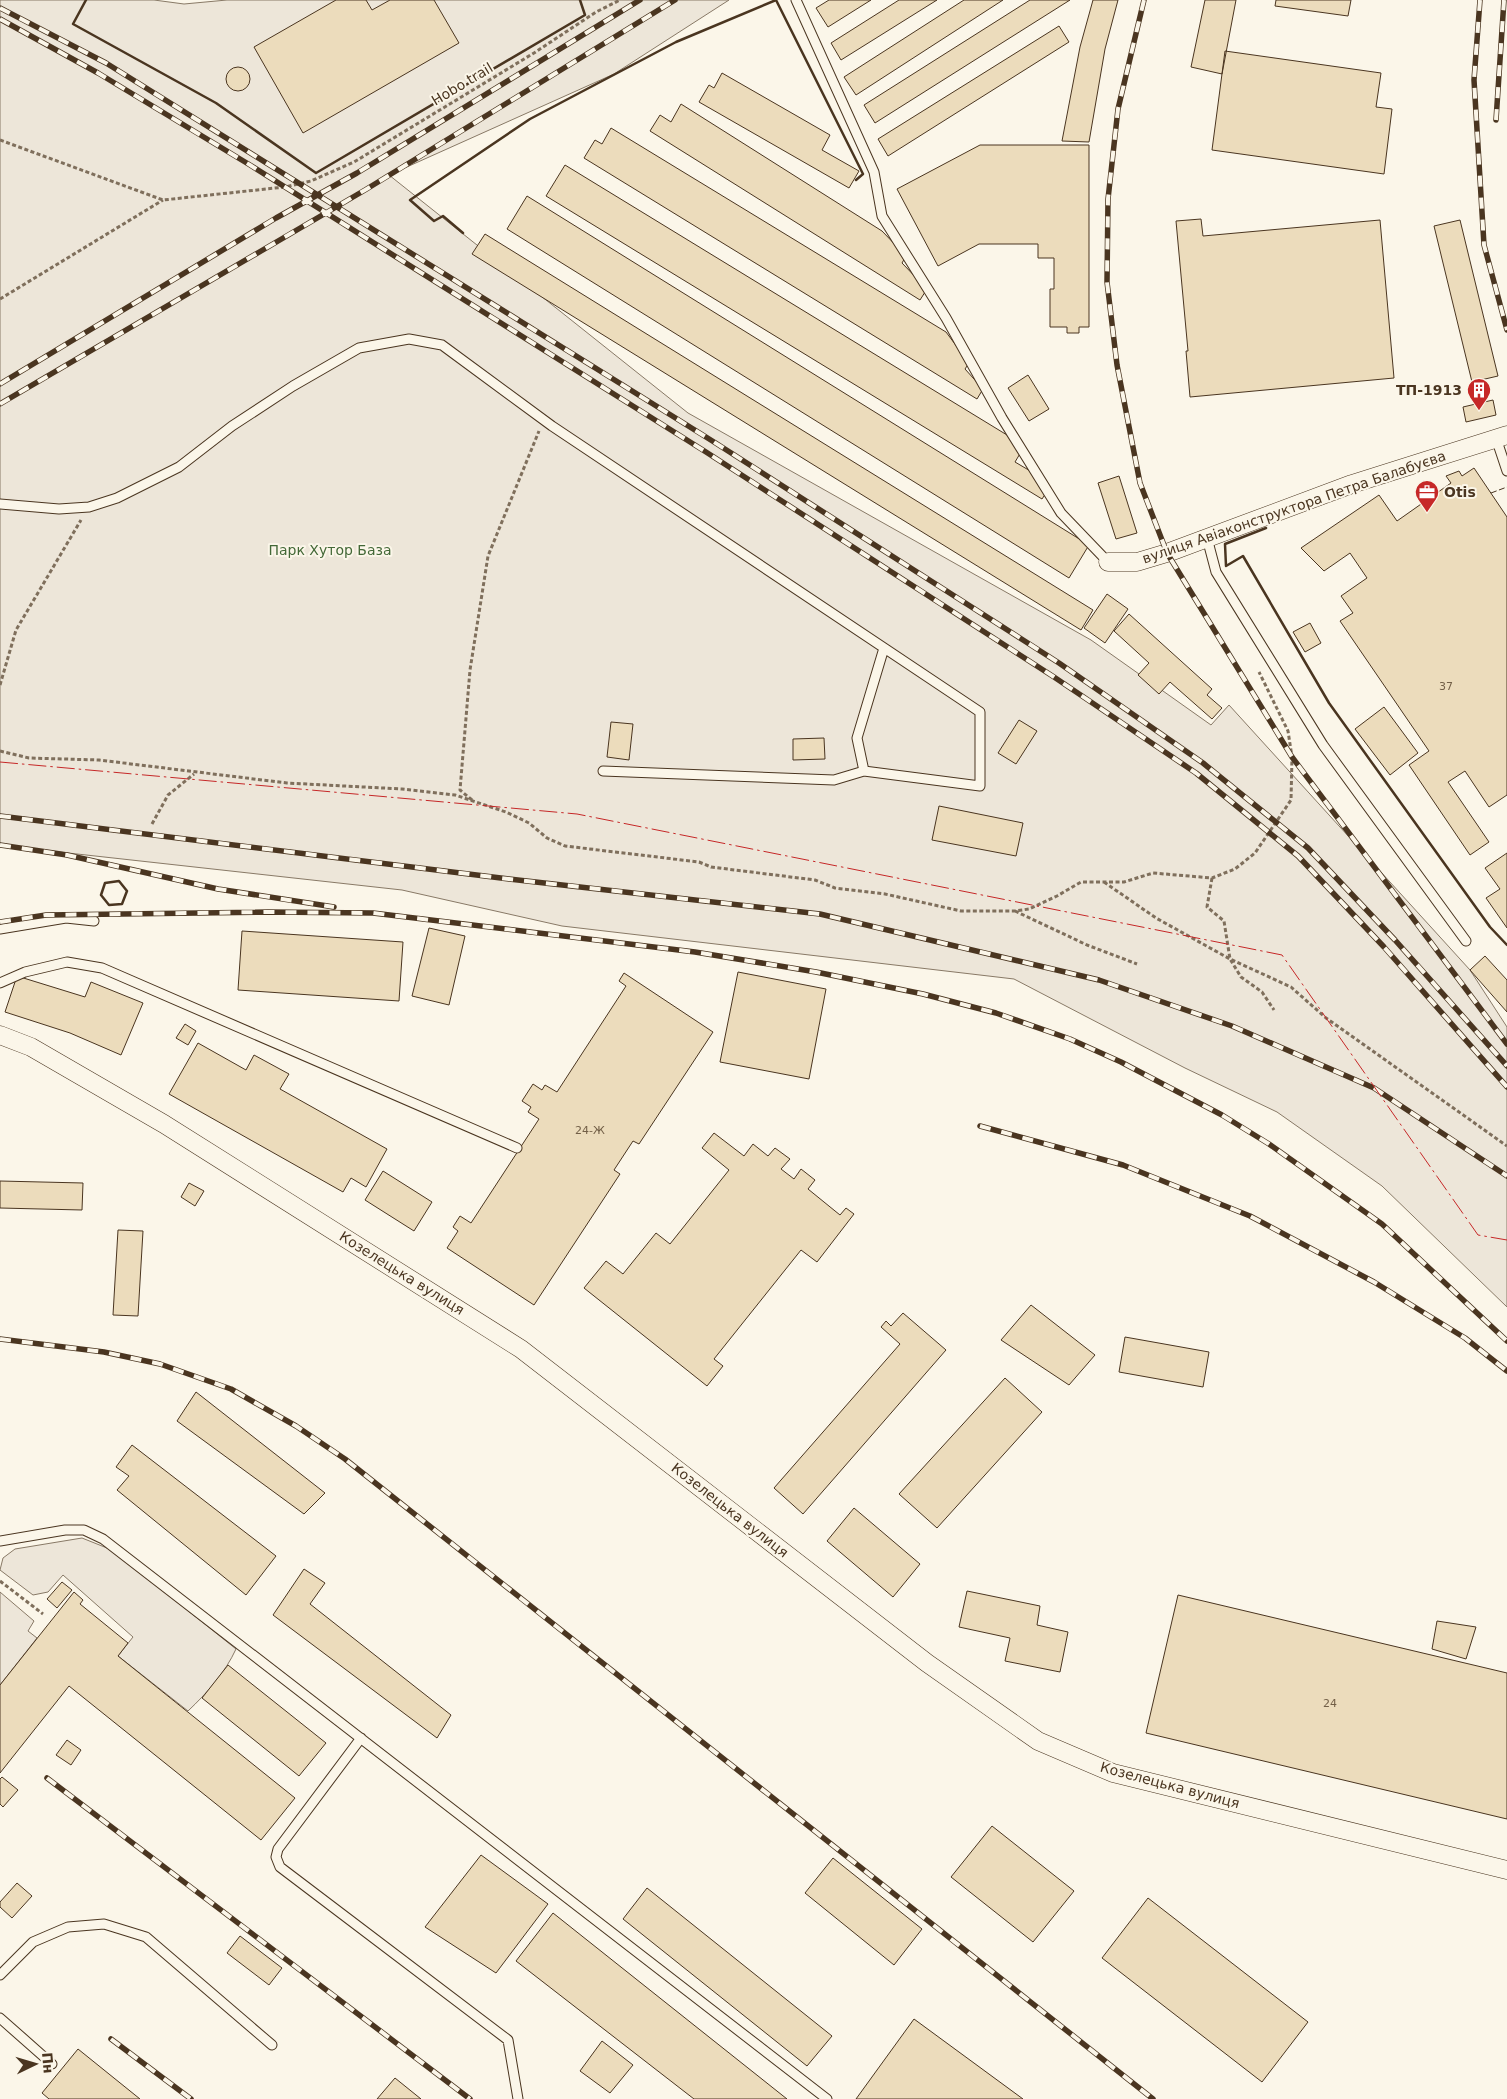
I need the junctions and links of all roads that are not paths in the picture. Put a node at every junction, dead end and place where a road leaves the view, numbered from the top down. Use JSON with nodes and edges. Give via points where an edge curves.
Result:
{"nodes":[{"id":1,"x":796,"y":0,"type":"edge"},
{"id":2,"x":1501,"y":437,"type":"edge"},
{"id":3,"x":1507,"y":471,"type":"edge"},
{"id":4,"x":0,"y":504,"type":"edge"},
{"id":5,"x":1207,"y":538,"type":"junction"},
{"id":6,"x":1108,"y":562,"type":"joint"},
{"id":7,"x":884,"y":648,"type":"junction"},
{"id":8,"x":603,"y":771,"type":"dead end"},
{"id":9,"x":864,"y":771,"type":"junction"},
{"id":10,"x":94,"y":921,"type":"dead end"},
{"id":11,"x":0,"y":929,"type":"edge"},
{"id":12,"x":1466,"y":941,"type":"dead end"},
{"id":13,"x":0,"y":982,"type":"edge"},
{"id":14,"x":0,"y":1035,"type":"edge"},
{"id":15,"x":516,"y":1148,"type":"dead end"},
{"id":16,"x":0,"y":1541,"type":"edge"},
{"id":17,"x":361,"y":1738,"type":"junction"},
{"id":18,"x":1507,"y":1870,"type":"edge"},
{"id":19,"x":0,"y":1975,"type":"edge"},
{"id":20,"x":0,"y":2018,"type":"edge"},
{"id":21,"x":272,"y":2045,"type":"dead end"},
{"id":22,"x":52,"y":2064,"type":"dead end"},
{"id":23,"x":518,"y":2099,"type":"edge"},
{"id":24,"x":827,"y":2099,"type":"edge"}],
"edges":[{"from":1,"to":6,"type":"lane","via":[[874,172],[882,216],[1061,513]]},
{"from":2,"to":3,"type":"lane"},
{"from":2,"to":5,"type":"street","name":"вулиця Авіаконструктора Петра Балабуєва","via":[[1352,484]]},
{"from":4,"to":7,"type":"lane","via":[[59,509],[89,507],[117,498],[179,467],[232,426],[359,348],[409,339],[442,346],[543,420]]},
{"from":5,"to":6,"type":"street","name":"вулиця Авіаконструктора Петра Балабуєва","via":[[1137,562]]},
{"from":5,"to":12,"type":"lane","via":[[1216,572],[1324,745]]},
{"from":7,"to":9,"type":"lane","via":[[857,738]]},
{"from":7,"to":9,"type":"lane","via":[[980,712],[980,786]]},
{"from":8,"to":9,"type":"lane","via":[[834,780]]},
{"from":10,"to":11,"type":"lane","via":[[66,918]]},
{"from":13,"to":15,"type":"lane","via":[[67,962],[102,968]]},
{"from":14,"to":18,"type":"street","name":"Козелецька вулиця","via":[[31,1047],[164,1124],[521,1349],[927,1663],[1038,1741],[1113,1773]]},
{"from":16,"to":17,"type":"lane","via":[[65,1530],[84,1530],[103,1539]]},
{"from":17,"to":23,"type":"lane","via":[[278,1849],[276,1857],[280,1867],[508,2040]]},
{"from":17,"to":24,"type":"lane"},
{"from":19,"to":21,"type":"lane","via":[[33,1942],[68,1927],[104,1924],[146,1936]]},
{"from":20,"to":22,"type":"lane"}]}
